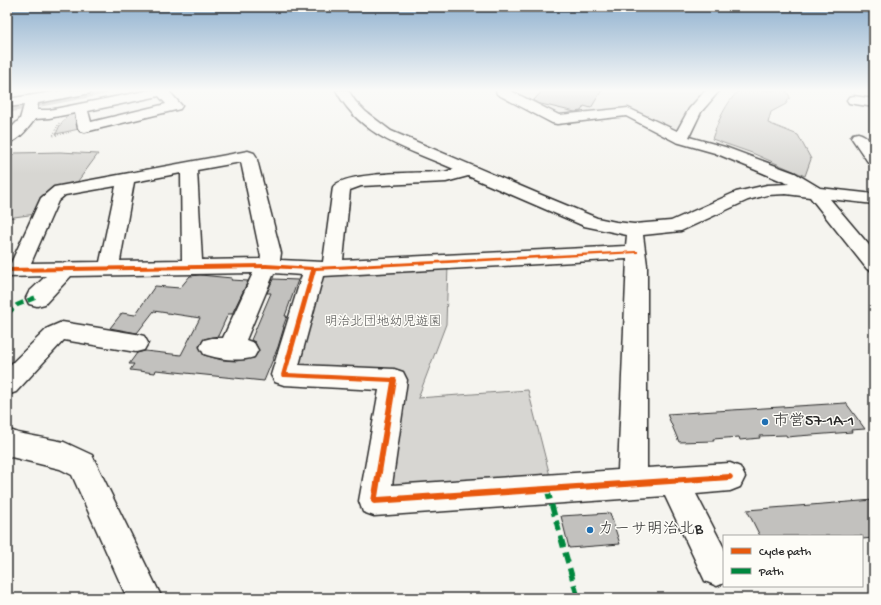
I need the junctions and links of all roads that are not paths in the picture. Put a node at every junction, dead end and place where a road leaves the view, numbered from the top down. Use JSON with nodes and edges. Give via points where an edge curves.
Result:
{"nodes":[{"id":1,"x":28,"y":118,"type":"edge"},
{"id":2,"x":83,"y":118,"type":"edge"},
{"id":3,"x":125,"y":118,"type":"edge"},
{"id":4,"x":363,"y":118,"type":"edge"},
{"id":5,"x":554,"y":118,"type":"edge"},
{"id":6,"x":573,"y":118,"type":"edge"},
{"id":7,"x":648,"y":118,"type":"edge"},
{"id":8,"x":691,"y":118,"type":"edge"},
{"id":9,"x":13,"y":129,"type":"edge"},
{"id":10,"x":858,"y":137,"type":"dead end"},
{"id":11,"x":681,"y":139,"type":"junction"},
{"id":12,"x":8,"y":145,"type":"edge"},
{"id":13,"x":874,"y":159,"type":"edge"},
{"id":14,"x":189,"y":167,"type":"junction"},
{"id":15,"x":470,"y":170,"type":"junction"},
{"id":16,"x":126,"y":179,"type":"junction"},
{"id":17,"x":815,"y":192,"type":"junction"},
{"id":18,"x":874,"y":199,"type":"edge"},
{"id":19,"x":635,"y":241,"type":"junction"},
{"id":20,"x":874,"y":264,"type":"edge"},
{"id":21,"x":266,"y":266,"type":"junction"},
{"id":22,"x":192,"y":267,"type":"junction"},
{"id":23,"x":109,"y":268,"type":"junction"},
{"id":24,"x":323,"y":268,"type":"junction"},
{"id":25,"x":66,"y":269,"type":"junction"},
{"id":26,"x":12,"y":270,"type":"edge"},
{"id":27,"x":36,"y":298,"type":"dead end"},
{"id":28,"x":136,"y":343,"type":"dead end"},
{"id":29,"x":229,"y":349,"type":"dead end"},
{"id":30,"x":7,"y":384,"type":"edge"},
{"id":31,"x":7,"y":442,"type":"edge"},
{"id":32,"x":730,"y":477,"type":"dead end"},
{"id":33,"x":673,"y":481,"type":"junction"},
{"id":34,"x":632,"y":484,"type":"junction"},
{"id":35,"x":718,"y":569,"type":"dead end"},
{"id":36,"x":145,"y":598,"type":"edge"}],
"edges":[{"from":1,"to":9,"type":"street","via":[[27,123]]},
{"from":2,"to":3,"type":"street","via":[[85,128]]},
{"from":4,"to":15,"type":"street","via":[[386,134]]},
{"from":5,"to":6,"type":"street"},
{"from":7,"to":11,"type":"street"},
{"from":8,"to":11,"type":"street"},
{"from":9,"to":12,"type":"street"},
{"from":10,"to":13,"type":"street"},
{"from":11,"to":17,"type":"street","via":[[763,166]]},
{"from":14,"to":16,"type":"street"},
{"from":14,"to":21,"type":"street","via":[[248,156],[271,253]]},
{"from":14,"to":22,"type":"street"},
{"from":15,"to":19,"type":"street","via":[[591,222],[616,228]]},
{"from":15,"to":24,"type":"street","via":[[446,177],[359,181],[342,187]]},
{"from":16,"to":23,"type":"street"},
{"from":16,"to":26,"type":"street","via":[[60,191],[50,198]]},
{"from":17,"to":18,"type":"street"},
{"from":17,"to":19,"type":"street","via":[[767,190],[742,196],[674,227]]},
{"from":17,"to":20,"type":"street"},
{"from":19,"to":24,"type":"street"},
{"from":19,"to":34,"type":"street"},
{"from":21,"to":22,"type":"street"},
{"from":21,"to":24,"type":"street"},
{"from":21,"to":29,"type":"street"},
{"from":22,"to":23,"type":"street"},
{"from":23,"to":25,"type":"street"},
{"from":24,"to":34,"type":"street","via":[[284,375],[394,380],[374,501]]},
{"from":25,"to":26,"type":"street"},
{"from":25,"to":27,"type":"street"},
{"from":28,"to":30,"type":"street","via":[[62,331],[56,334]]},
{"from":31,"to":36,"type":"street","via":[[64,456],[82,465]]},
{"from":32,"to":33,"type":"street"},
{"from":33,"to":34,"type":"street"},
{"from":33,"to":35,"type":"street"}]}
